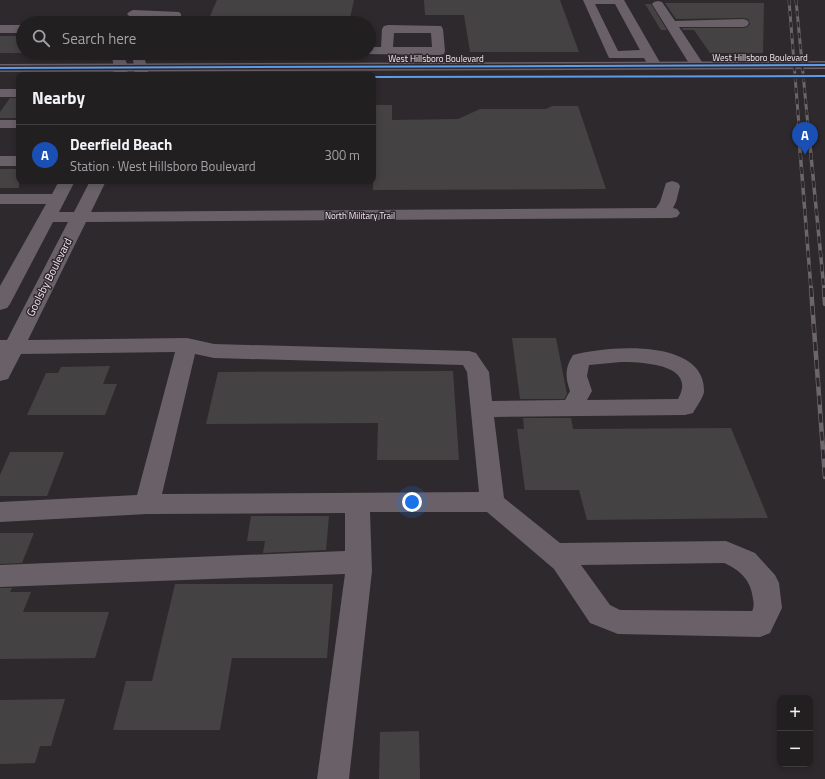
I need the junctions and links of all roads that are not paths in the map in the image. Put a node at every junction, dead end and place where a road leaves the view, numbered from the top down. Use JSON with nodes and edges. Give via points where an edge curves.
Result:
{"nodes":[{"id":1,"x":141,"y":0,"type":"edge"},
{"id":2,"x":658,"y":4,"type":"dead end"},
{"id":3,"x":388,"y":15,"type":"dead end"},
{"id":4,"x":422,"y":15,"type":"dead end"},
{"id":5,"x":132,"y":16,"type":"edge"},
{"id":6,"x":157,"y":16,"type":"edge"},
{"id":7,"x":175,"y":16,"type":"edge"},
{"id":8,"x":743,"y":23,"type":"dead end"},
{"id":9,"x":672,"y":25,"type":"junction"},
{"id":10,"x":0,"y":29,"type":"edge"},
{"id":11,"x":16,"y":29,"type":"edge"},
{"id":12,"x":388,"y":29,"type":"junction"},
{"id":13,"x":422,"y":29,"type":"junction"},
{"id":14,"x":376,"y":51,"type":"edge"},
{"id":15,"x":387,"y":51,"type":"junction"},
{"id":16,"x":92,"y":60,"type":"edge"},
{"id":17,"x":119,"y":60,"type":"edge"},
{"id":18,"x":137,"y":60,"type":"edge"},
{"id":19,"x":652,"y":60,"type":"junction"},
{"id":20,"x":697,"y":65,"type":"junction"},
{"id":21,"x":825,"y":65,"type":"edge"},
{"id":22,"x":419,"y":66,"type":"junction"},
{"id":23,"x":0,"y":68,"type":"edge"},
{"id":24,"x":76,"y":68,"type":"junction"},
{"id":25,"x":121,"y":71,"type":"edge"},
{"id":26,"x":142,"y":71,"type":"edge"},
{"id":27,"x":614,"y":76,"type":"junction"},
{"id":28,"x":825,"y":76,"type":"edge"},
{"id":29,"x":377,"y":77,"type":"edge"},
{"id":30,"x":0,"y":79,"type":"edge"},
{"id":31,"x":16,"y":79,"type":"edge"},
{"id":32,"x":0,"y":93,"type":"edge"},
{"id":33,"x":16,"y":93,"type":"edge"},
{"id":34,"x":0,"y":124,"type":"edge"},
{"id":35,"x":16,"y":124,"type":"edge"},
{"id":36,"x":0,"y":161,"type":"edge"},
{"id":37,"x":16,"y":161,"type":"edge"},
{"id":38,"x":66,"y":184,"type":"edge"},
{"id":39,"x":96,"y":184,"type":"edge"},
{"id":40,"x":672,"y":186,"type":"dead end"},
{"id":41,"x":0,"y":199,"type":"edge"},
{"id":42,"x":58,"y":199,"type":"junction"},
{"id":43,"x":80,"y":216,"type":"junction"},
{"id":44,"x":49,"y":217,"type":"junction"},
{"id":45,"x":0,"y":304,"type":"edge"},
{"id":46,"x":186,"y":345,"type":"junction"},
{"id":47,"x":7,"y":347,"type":"edge"},
{"id":48,"x":0,"y":374,"type":"edge"},
{"id":49,"x":572,"y":408,"type":"junction"},
{"id":50,"x":482,"y":409,"type":"junction"},
{"id":51,"x":492,"y":502,"type":"junction"},
{"id":52,"x":357,"y":503,"type":"junction"},
{"id":53,"x":147,"y":504,"type":"junction"},
{"id":54,"x":0,"y":512,"type":"edge"},
{"id":55,"x":555,"y":554,"type":"junction"},
{"id":56,"x":359,"y":562,"type":"junction"},
{"id":57,"x":0,"y":576,"type":"edge"},
{"id":58,"x":333,"y":779,"type":"edge"}],
"edges":[{"from":1,"to":5,"type":"street"},
{"from":2,"to":9,"type":"street"},
{"from":3,"to":12,"type":"street"},
{"from":4,"to":13,"type":"street"},
{"from":6,"to":7,"type":"street"},
{"from":8,"to":9,"type":"street"},
{"from":9,"to":20,"type":"street"},
{"from":10,"to":11,"type":"street"},
{"from":12,"to":13,"type":"street"},
{"from":12,"to":15,"type":"street"},
{"from":13,"to":15,"type":"street","via":[[437,29],[439,51]]},
{"from":14,"to":15,"type":"street"},
{"from":16,"to":24,"type":"main road"},
{"from":17,"to":25,"type":"street"},
{"from":18,"to":26,"type":"street"},
{"from":19,"to":19,"type":"street","via":[[619,1],[588,1],[614,55]]},
{"from":19,"to":20,"type":"main road","name":"West Hillsboro Boulevard"},
{"from":19,"to":22,"type":"main road","name":"West Hillsboro Boulevard"},
{"from":19,"to":27,"type":"main road","via":[[652,70]]},
{"from":20,"to":21,"type":"main road","name":"West Hillsboro Boulevard"},
{"from":22,"to":26,"type":"main road","name":"West Hillsboro Boulevard"},
{"from":22,"to":29,"type":"main road"},
{"from":23,"to":24,"type":"main road","name":"West Hillsboro Boulevard"},
{"from":24,"to":25,"type":"main road","name":"West Hillsboro Boulevard"},
{"from":25,"to":26,"type":"main road","name":"West Hillsboro Boulevard"},
{"from":27,"to":28,"type":"main road","name":"West Hillsboro Boulevard"},
{"from":27,"to":29,"type":"main road","name":"West Hillsboro Boulevard"},
{"from":30,"to":31,"type":"main road"},
{"from":32,"to":33,"type":"street"},
{"from":34,"to":35,"type":"street"},
{"from":36,"to":37,"type":"street"},
{"from":38,"to":42,"type":"street"},
{"from":39,"to":43,"type":"street","name":"Goolsby Boulevard"},
{"from":40,"to":43,"type":"street","name":"North Military Trail","via":[[666,213]]},
{"from":41,"to":42,"type":"street"},
{"from":42,"to":44,"type":"street"},
{"from":43,"to":44,"type":"street","name":"North Military Trail"},
{"from":43,"to":47,"type":"street","name":"Goolsby Boulevard"},
{"from":44,"to":45,"type":"street"},
{"from":46,"to":47,"type":"street"},
{"from":46,"to":50,"type":"street","via":[[214,351],[469,358],[478,372]]},
{"from":46,"to":53,"type":"street"},
{"from":47,"to":48,"type":"street","name":"Goolsby Boulevard"},
{"from":49,"to":49,"type":"street","via":[[685,407],[693,392],[689,374],[675,361],[654,356],[593,356],[580,360],[576,368],[576,378],[581,391]]},
{"from":49,"to":50,"type":"street"},
{"from":50,"to":51,"type":"street"},
{"from":51,"to":52,"type":"street"},
{"from":51,"to":55,"type":"street"},
{"from":52,"to":53,"type":"street"},
{"from":52,"to":56,"type":"street"},
{"from":53,"to":54,"type":"street"},
{"from":55,"to":55,"type":"street","via":[[600,614],[618,622],[760,624],[768,608],[765,583],[746,561],[726,552]]},
{"from":56,"to":57,"type":"street"},
{"from":56,"to":58,"type":"street"}]}
